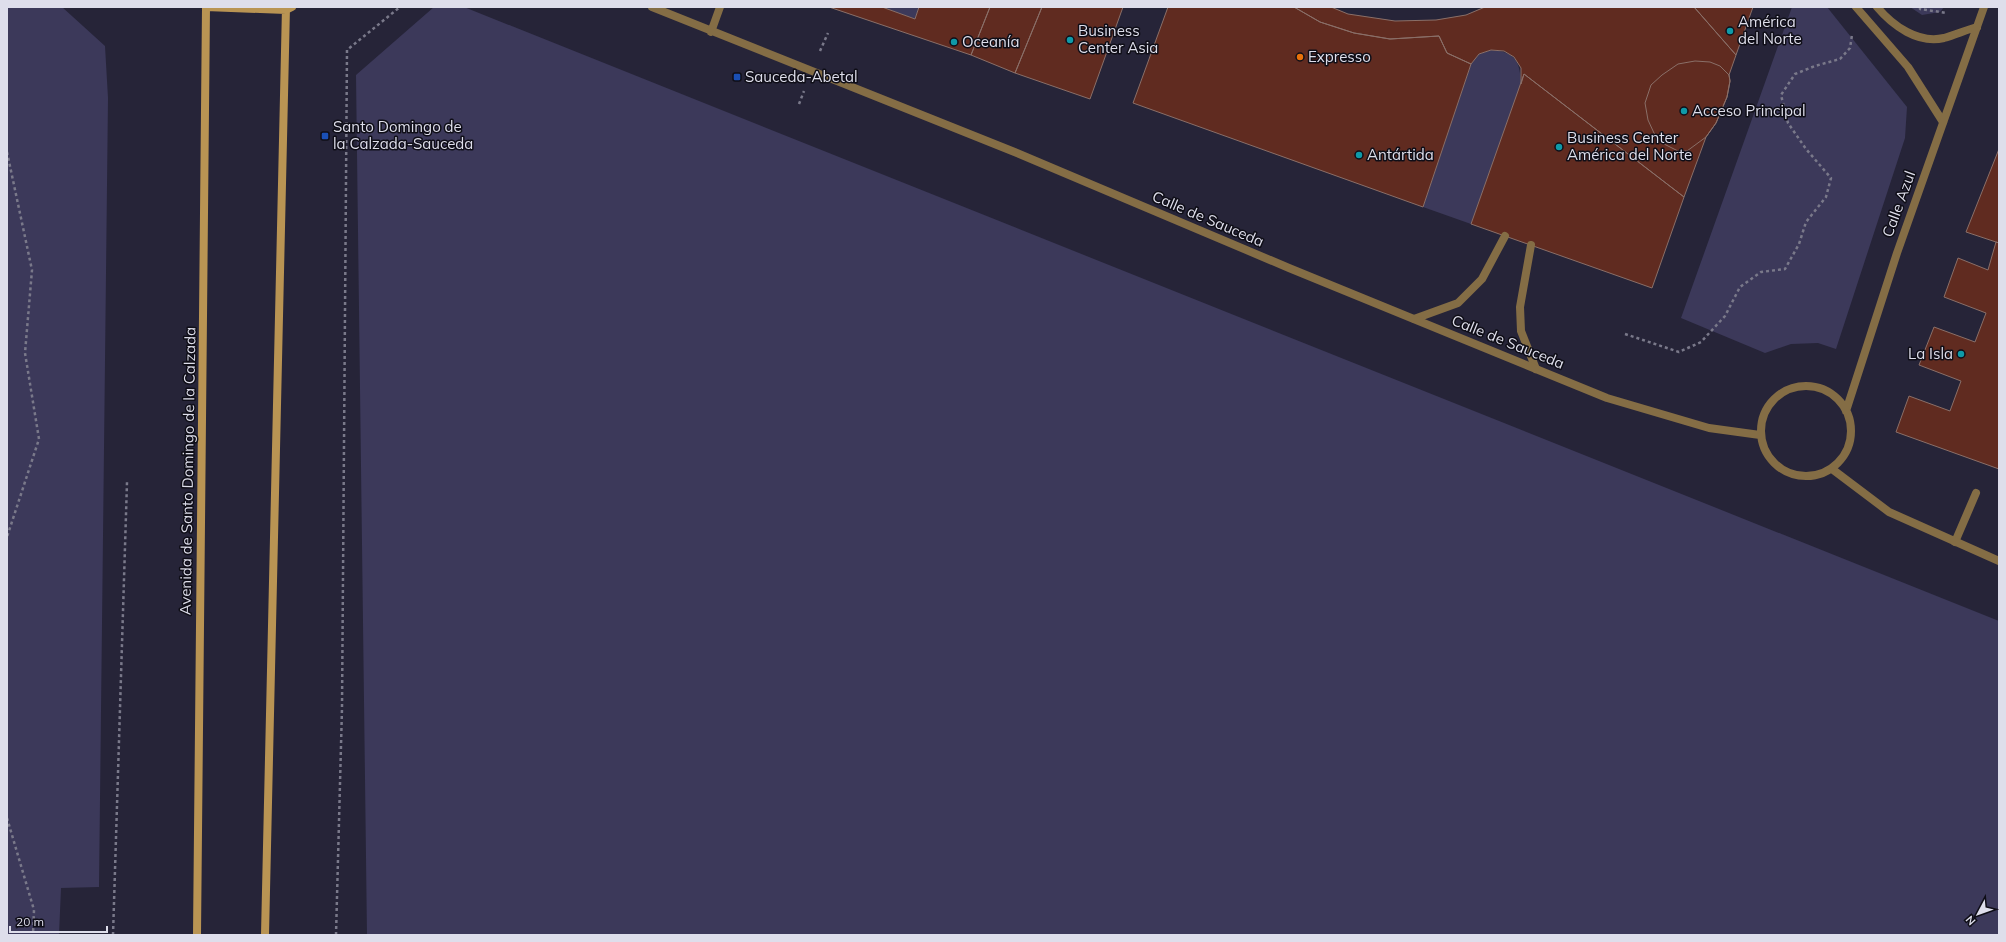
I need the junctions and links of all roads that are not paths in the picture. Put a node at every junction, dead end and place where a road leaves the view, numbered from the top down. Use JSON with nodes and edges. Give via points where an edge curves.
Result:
{"nodes":[{"id":1,"x":206,"y":7,"type":"edge"},
{"id":2,"x":652,"y":7,"type":"edge"},
{"id":3,"x":720,"y":7,"type":"edge"},
{"id":4,"x":1856,"y":7,"type":"edge"},
{"id":5,"x":1877,"y":7,"type":"edge"},
{"id":6,"x":1984,"y":7,"type":"edge"},
{"id":7,"x":288,"y":8,"type":"edge"},
{"id":8,"x":1977,"y":27,"type":"junction"},
{"id":9,"x":711,"y":32,"type":"junction"},
{"id":10,"x":1943,"y":122,"type":"junction"},
{"id":11,"x":1505,"y":236,"type":"dead end"},
{"id":12,"x":1531,"y":245,"type":"dead end"},
{"id":13,"x":1414,"y":319,"type":"junction"},
{"id":14,"x":1536,"y":369,"type":"junction"},
{"id":15,"x":1846,"y":411,"type":"junction"},
{"id":16,"x":1760,"y":435,"type":"junction"},
{"id":17,"x":1832,"y":469,"type":"junction"},
{"id":18,"x":1976,"y":493,"type":"dead end"},
{"id":19,"x":1955,"y":542,"type":"junction"},
{"id":20,"x":1999,"y":561,"type":"edge"},
{"id":21,"x":197,"y":935,"type":"edge"},
{"id":22,"x":265,"y":935,"type":"edge"}],
"edges":[{"from":1,"to":7,"type":"street","name":"Avenida de Santo Domingo de la Calzada"},
{"from":1,"to":21,"type":"street","name":"Avenida de Santo Domingo de la Calzada"},
{"from":2,"to":9,"type":"street","name":"Calle de Sauceda"},
{"from":3,"to":9,"type":"street"},
{"from":4,"to":10,"type":"street","via":[[1908,67]]},
{"from":5,"to":8,"type":"street","via":[[1887,18],[1910,34],[1926,38],[1943,38]]},
{"from":6,"to":8,"type":"street","name":"Calle Azul"},
{"from":7,"to":22,"type":"street","name":"Avenida de Santo Domingo de la Calzada"},
{"from":8,"to":10,"type":"street","name":"Calle Azul"},
{"from":9,"to":13,"type":"street","name":"Calle de Sauceda","via":[[1017,153]]},
{"from":10,"to":15,"type":"street","name":"Calle Azul","via":[[1897,252]]},
{"from":11,"to":13,"type":"street","via":[[1482,279],[1458,303]]},
{"from":12,"to":14,"type":"street","via":[[1520,308],[1521,331]]},
{"from":13,"to":14,"type":"street","name":"Calle de Sauceda"},
{"from":14,"to":16,"type":"street","name":"Calle de Sauceda","via":[[1607,398],[1709,428]]},
{"from":15,"to":16,"type":"street","via":[[1839,401],[1824,390],[1806,386],[1793,388],[1782,393],[1765,411]]},
{"from":15,"to":17,"type":"street","via":[[1851,432],[1846,453]]},
{"from":16,"to":17,"type":"street","via":[[1765,450],[1774,463],[1787,472],[1802,477],[1818,475]]},
{"from":17,"to":19,"type":"street","via":[[1889,512]]},
{"from":18,"to":19,"type":"street"},
{"from":19,"to":20,"type":"street"}]}
